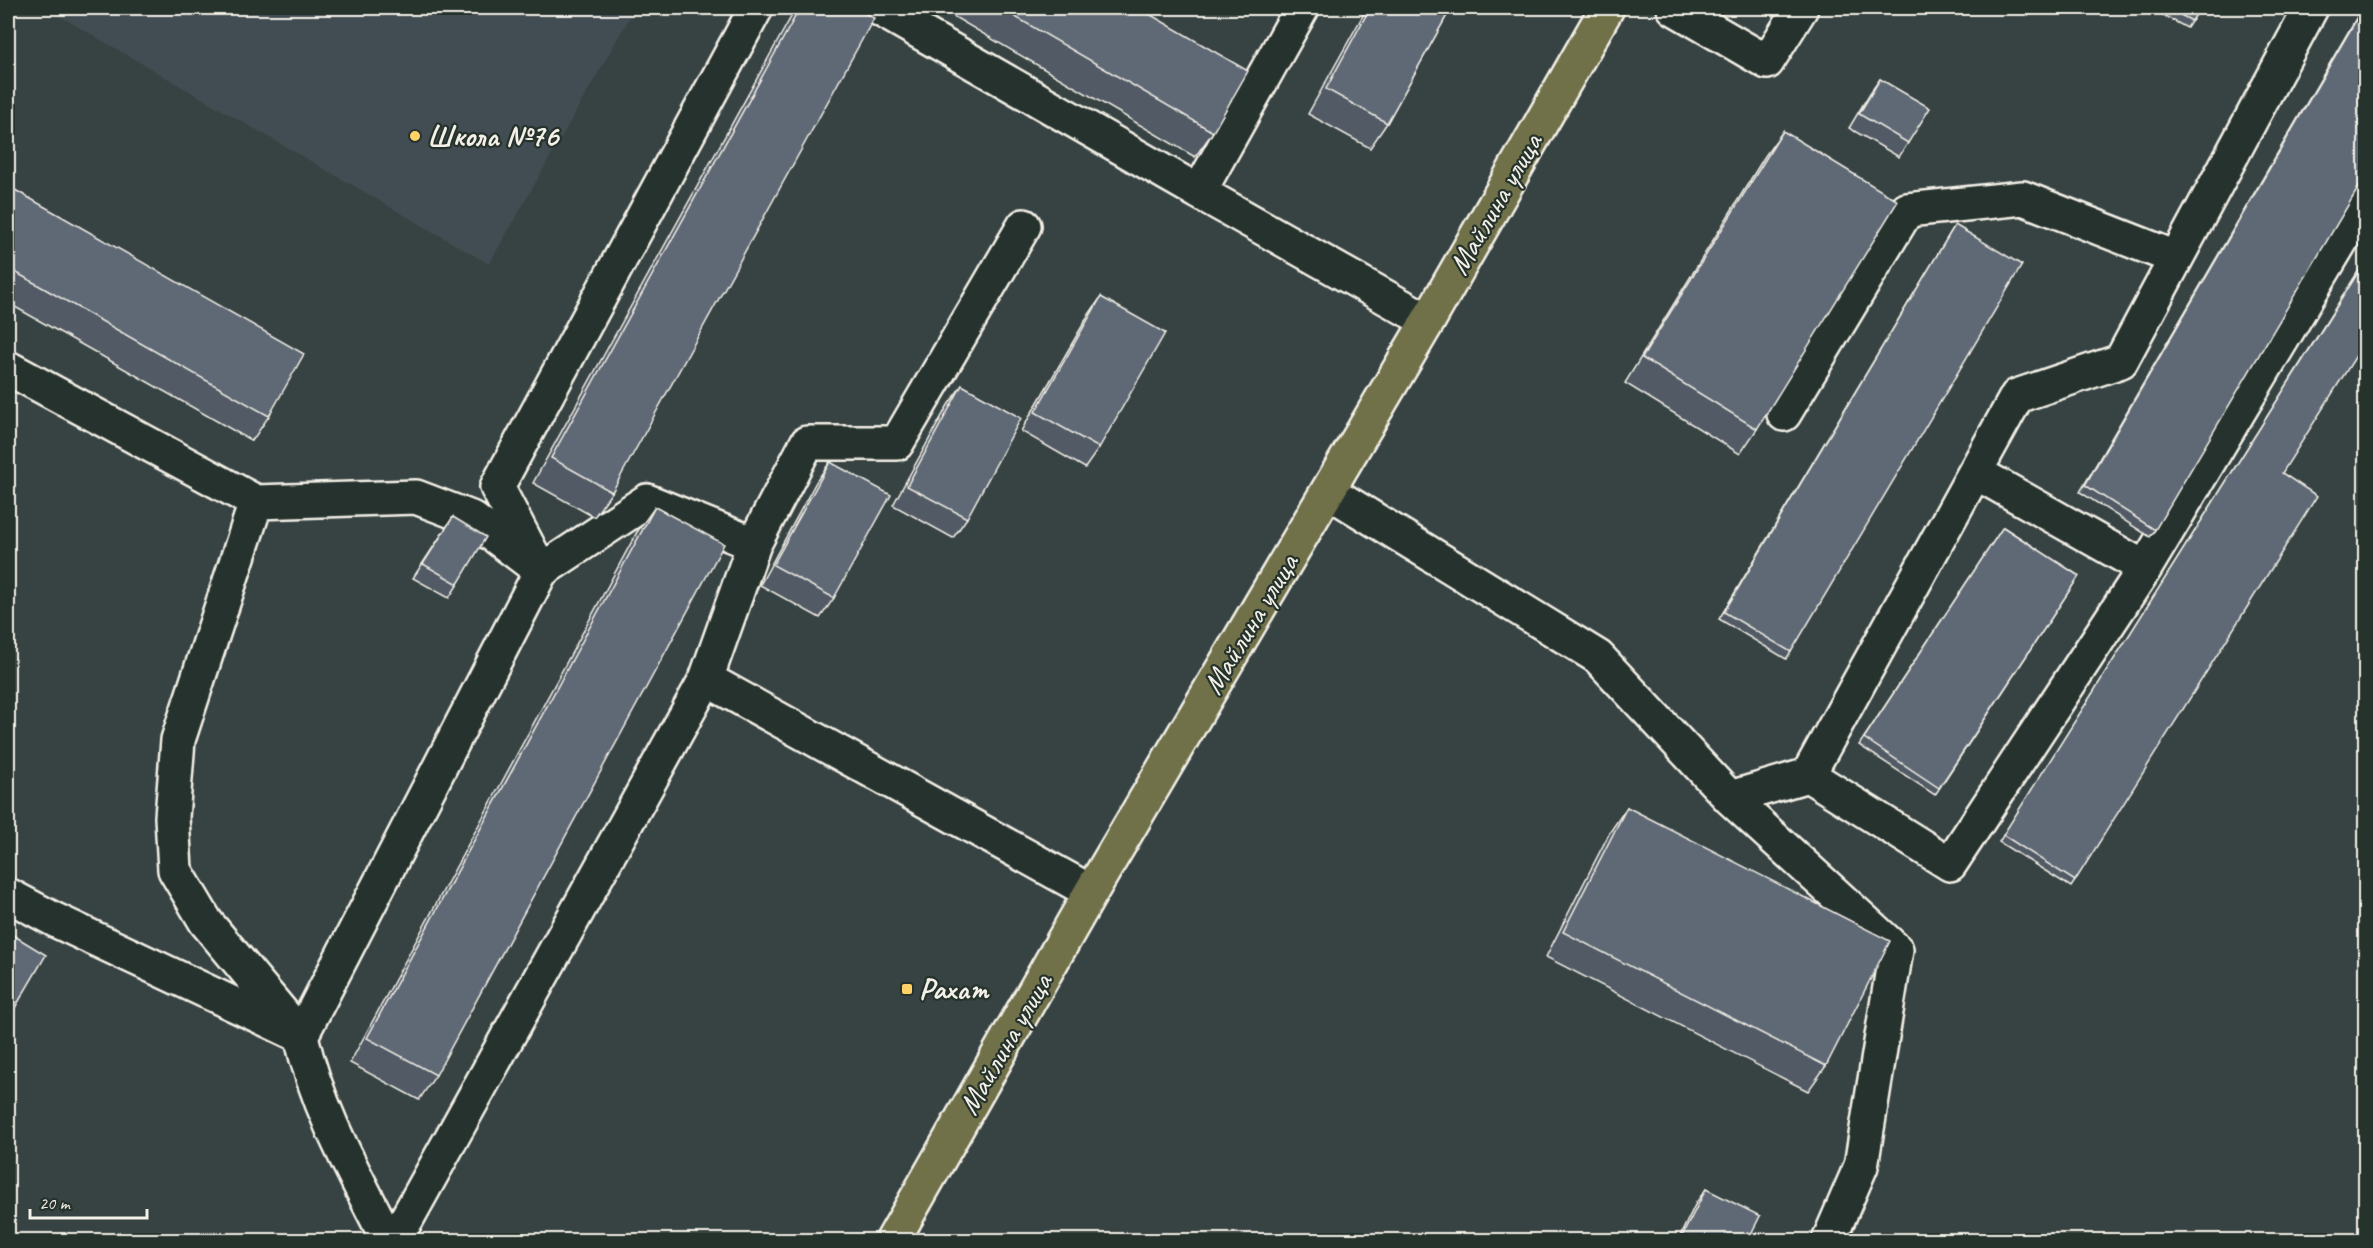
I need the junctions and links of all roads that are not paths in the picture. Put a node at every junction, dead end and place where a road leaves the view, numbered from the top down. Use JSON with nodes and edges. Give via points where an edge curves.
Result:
{"nodes":[{"id":1,"x":756,"y":8,"type":"edge"},
{"id":2,"x":878,"y":8,"type":"edge"},
{"id":3,"x":1302,"y":8,"type":"edge"},
{"id":4,"x":1607,"y":8,"type":"edge"},
{"id":5,"x":1674,"y":8,"type":"edge"},
{"id":6,"x":1801,"y":8,"type":"edge"},
{"id":7,"x":2311,"y":8,"type":"edge"},
{"id":8,"x":1199,"y":192,"type":"junction"},
{"id":9,"x":2366,"y":199,"type":"edge"},
{"id":10,"x":1024,"y":226,"type":"dead end"},
{"id":11,"x":2176,"y":258,"type":"junction"},
{"id":12,"x":1428,"y":321,"type":"junction"},
{"id":13,"x":8,"y":368,"type":"edge"},
{"id":14,"x":1784,"y":414,"type":"edge"},
{"id":15,"x":1975,"y":472,"type":"junction"},
{"id":16,"x":1328,"y":491,"type":"junction"},
{"id":17,"x":256,"y":502,"type":"junction"},
{"id":18,"x":754,"y":544,"type":"junction"},
{"id":19,"x":2145,"y":568,"type":"junction"},
{"id":20,"x":542,"y":572,"type":"junction"},
{"id":21,"x":706,"y":679,"type":"junction"},
{"id":22,"x":1808,"y":775,"type":"junction"},
{"id":23,"x":1730,"y":798,"type":"junction"},
{"id":24,"x":1091,"y":892,"type":"junction"},
{"id":25,"x":8,"y":895,"type":"edge"},
{"id":26,"x":301,"y":1036,"type":"junction"},
{"id":27,"x":388,"y":1240,"type":"edge"},
{"id":28,"x":395,"y":1240,"type":"edge"},
{"id":29,"x":893,"y":1240,"type":"edge"},
{"id":30,"x":1829,"y":1240,"type":"edge"}],
"edges":[{"from":1,"to":20,"type":"lane","via":[[497,487]]},
{"from":2,"to":8,"type":"lane"},
{"from":3,"to":8,"type":"lane"},
{"from":4,"to":12,"type":"main road","name":"Майлина улица"},
{"from":5,"to":6,"type":"lane","via":[[1767,62]]},
{"from":7,"to":11,"type":"lane"},
{"from":8,"to":12,"type":"lane"},
{"from":9,"to":19,"type":"lane"},
{"from":10,"to":18,"type":"lane","via":[[897,443],[807,443]]},
{"from":11,"to":14,"type":"lane","via":[[2023,198],[1907,210]]},
{"from":11,"to":15,"type":"lane","via":[[2121,361],[2017,396]]},
{"from":12,"to":16,"type":"main road","name":"Майлина улица"},
{"from":13,"to":17,"type":"lane"},
{"from":15,"to":19,"type":"lane"},
{"from":15,"to":22,"type":"lane"},
{"from":16,"to":23,"type":"lane","via":[[1598,657]]},
{"from":16,"to":24,"type":"main road","name":"Майлина улица"},
{"from":17,"to":20,"type":"lane","via":[[416,496],[471,518]]},
{"from":17,"to":26,"type":"lane","via":[[178,740],[172,817],[175,870],[206,922]]},
{"from":18,"to":20,"type":"lane","via":[[647,501]]},
{"from":18,"to":21,"type":"lane"},
{"from":19,"to":22,"type":"lane","via":[[1950,864]]},
{"from":20,"to":26,"type":"lane"},
{"from":21,"to":24,"type":"lane"},
{"from":21,"to":28,"type":"lane"},
{"from":22,"to":23,"type":"lane"},
{"from":23,"to":30,"type":"lane","via":[[1896,950],[1861,1166]]},
{"from":24,"to":29,"type":"main road","name":"Майлина улица"},
{"from":25,"to":26,"type":"lane"},
{"from":26,"to":27,"type":"lane","via":[[327,1121]]}]}
